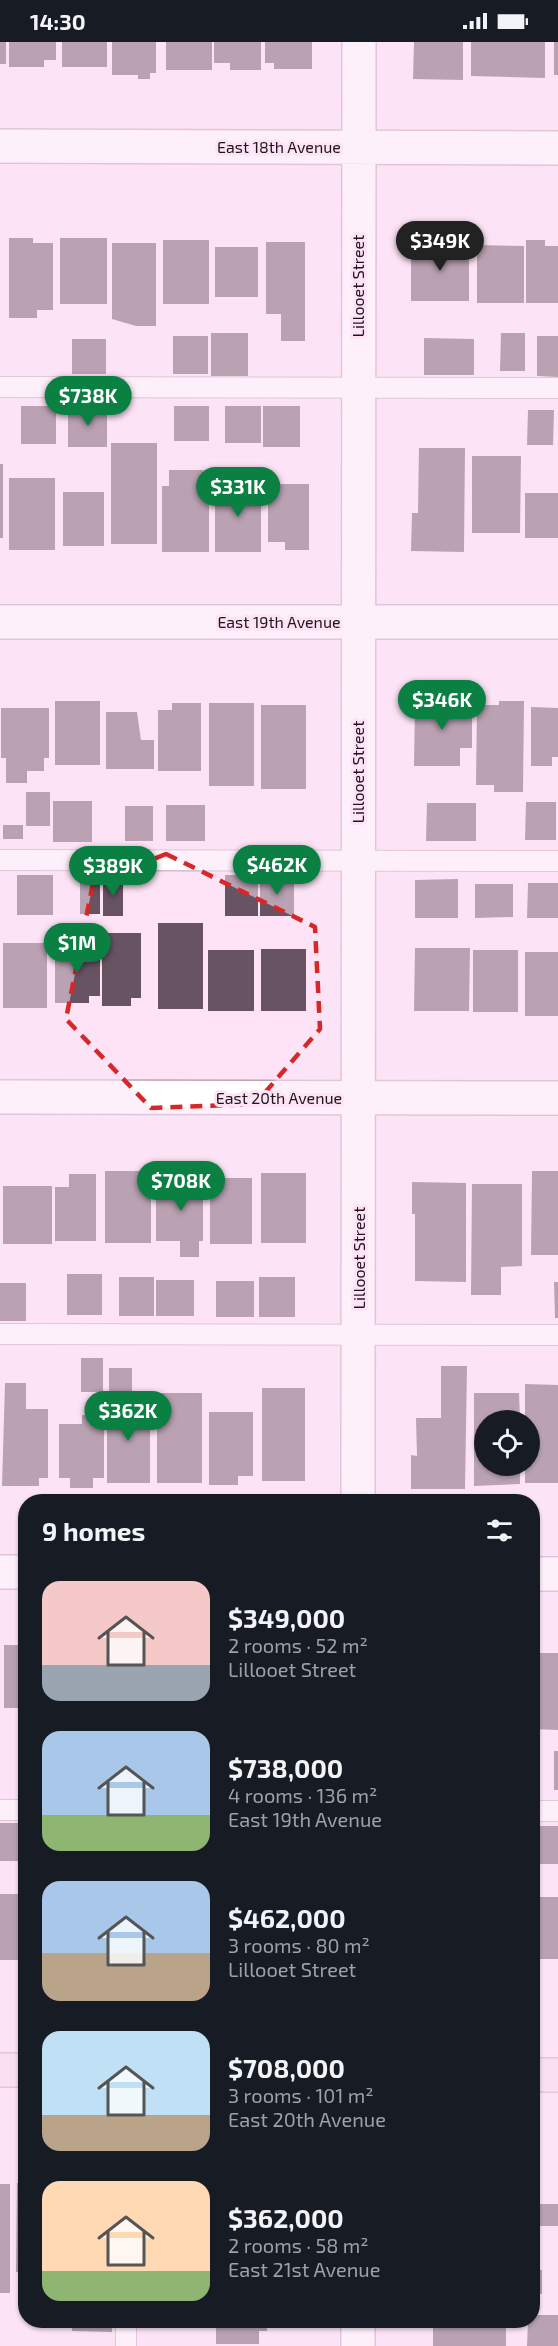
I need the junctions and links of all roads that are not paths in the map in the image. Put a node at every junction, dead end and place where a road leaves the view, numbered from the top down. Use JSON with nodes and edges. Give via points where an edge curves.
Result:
{"nodes":[{"id":1,"x":359,"y":42,"type":"edge"},
{"id":2,"x":0,"y":146,"type":"edge"},
{"id":3,"x":358,"y":148,"type":"junction"},
{"id":4,"x":558,"y":148,"type":"edge"},
{"id":5,"x":0,"y":387,"type":"edge"},
{"id":6,"x":358,"y":388,"type":"junction"},
{"id":7,"x":558,"y":388,"type":"edge"},
{"id":8,"x":0,"y":622,"type":"edge"},
{"id":9,"x":358,"y":622,"type":"junction"},
{"id":10,"x":558,"y":622,"type":"edge"},
{"id":11,"x":0,"y":860,"type":"edge"},
{"id":12,"x":359,"y":860,"type":"junction"},
{"id":13,"x":558,"y":861,"type":"edge"},
{"id":14,"x":0,"y":1097,"type":"edge"},
{"id":15,"x":359,"y":1097,"type":"junction"},
{"id":16,"x":558,"y":1098,"type":"edge"},
{"id":17,"x":0,"y":1334,"type":"edge"},
{"id":18,"x":358,"y":1335,"type":"junction"},
{"id":19,"x":558,"y":1335,"type":"edge"},
{"id":20,"x":358,"y":1494,"type":"edge"},
{"id":21,"x":0,"y":1572,"type":"edge"},
{"id":22,"x":18,"y":1572,"type":"edge"},
{"id":23,"x":540,"y":1574,"type":"edge"},
{"id":24,"x":558,"y":1574,"type":"edge"},
{"id":25,"x":0,"y":1810,"type":"edge"},
{"id":26,"x":18,"y":1810,"type":"edge"},
{"id":27,"x":540,"y":1811,"type":"edge"},
{"id":28,"x":558,"y":1811,"type":"edge"},
{"id":29,"x":0,"y":2070,"type":"edge"},
{"id":30,"x":18,"y":2070,"type":"edge"},
{"id":31,"x":540,"y":2074,"type":"edge"},
{"id":32,"x":558,"y":2075,"type":"edge"},
{"id":33,"x":126,"y":2328,"type":"edge"},
{"id":34,"x":358,"y":2328,"type":"edge"},
{"id":35,"x":126,"y":2346,"type":"edge"},
{"id":36,"x":358,"y":2346,"type":"edge"}],
"edges":[{"from":1,"to":3,"type":"street","name":"Lillooet Street"},
{"from":2,"to":3,"type":"street","name":"East 18th Avenue"},
{"from":3,"to":4,"type":"street","name":"East 18th Avenue"},
{"from":3,"to":6,"type":"street","name":"Lillooet Street"},
{"from":5,"to":6,"type":"lane"},
{"from":6,"to":7,"type":"lane"},
{"from":6,"to":9,"type":"street","name":"Lillooet Street"},
{"from":8,"to":9,"type":"street","name":"East 19th Avenue"},
{"from":9,"to":10,"type":"street","name":"East 19th Avenue"},
{"from":9,"to":12,"type":"street","name":"Lillooet Street"},
{"from":11,"to":12,"type":"lane"},
{"from":12,"to":13,"type":"lane"},
{"from":12,"to":15,"type":"street","name":"Lillooet Street"},
{"from":14,"to":15,"type":"street","name":"East 20th Avenue"},
{"from":15,"to":16,"type":"street","name":"East 20th Avenue"},
{"from":15,"to":18,"type":"street","name":"Lillooet Street"},
{"from":17,"to":18,"type":"lane"},
{"from":18,"to":19,"type":"lane"},
{"from":18,"to":20,"type":"street","name":"Lillooet Street"},
{"from":21,"to":22,"type":"street"},
{"from":23,"to":24,"type":"street"},
{"from":25,"to":26,"type":"lane"},
{"from":27,"to":28,"type":"lane"},
{"from":29,"to":30,"type":"street"},
{"from":31,"to":32,"type":"street"},
{"from":33,"to":35,"type":"lane"},
{"from":34,"to":36,"type":"street"}]}
